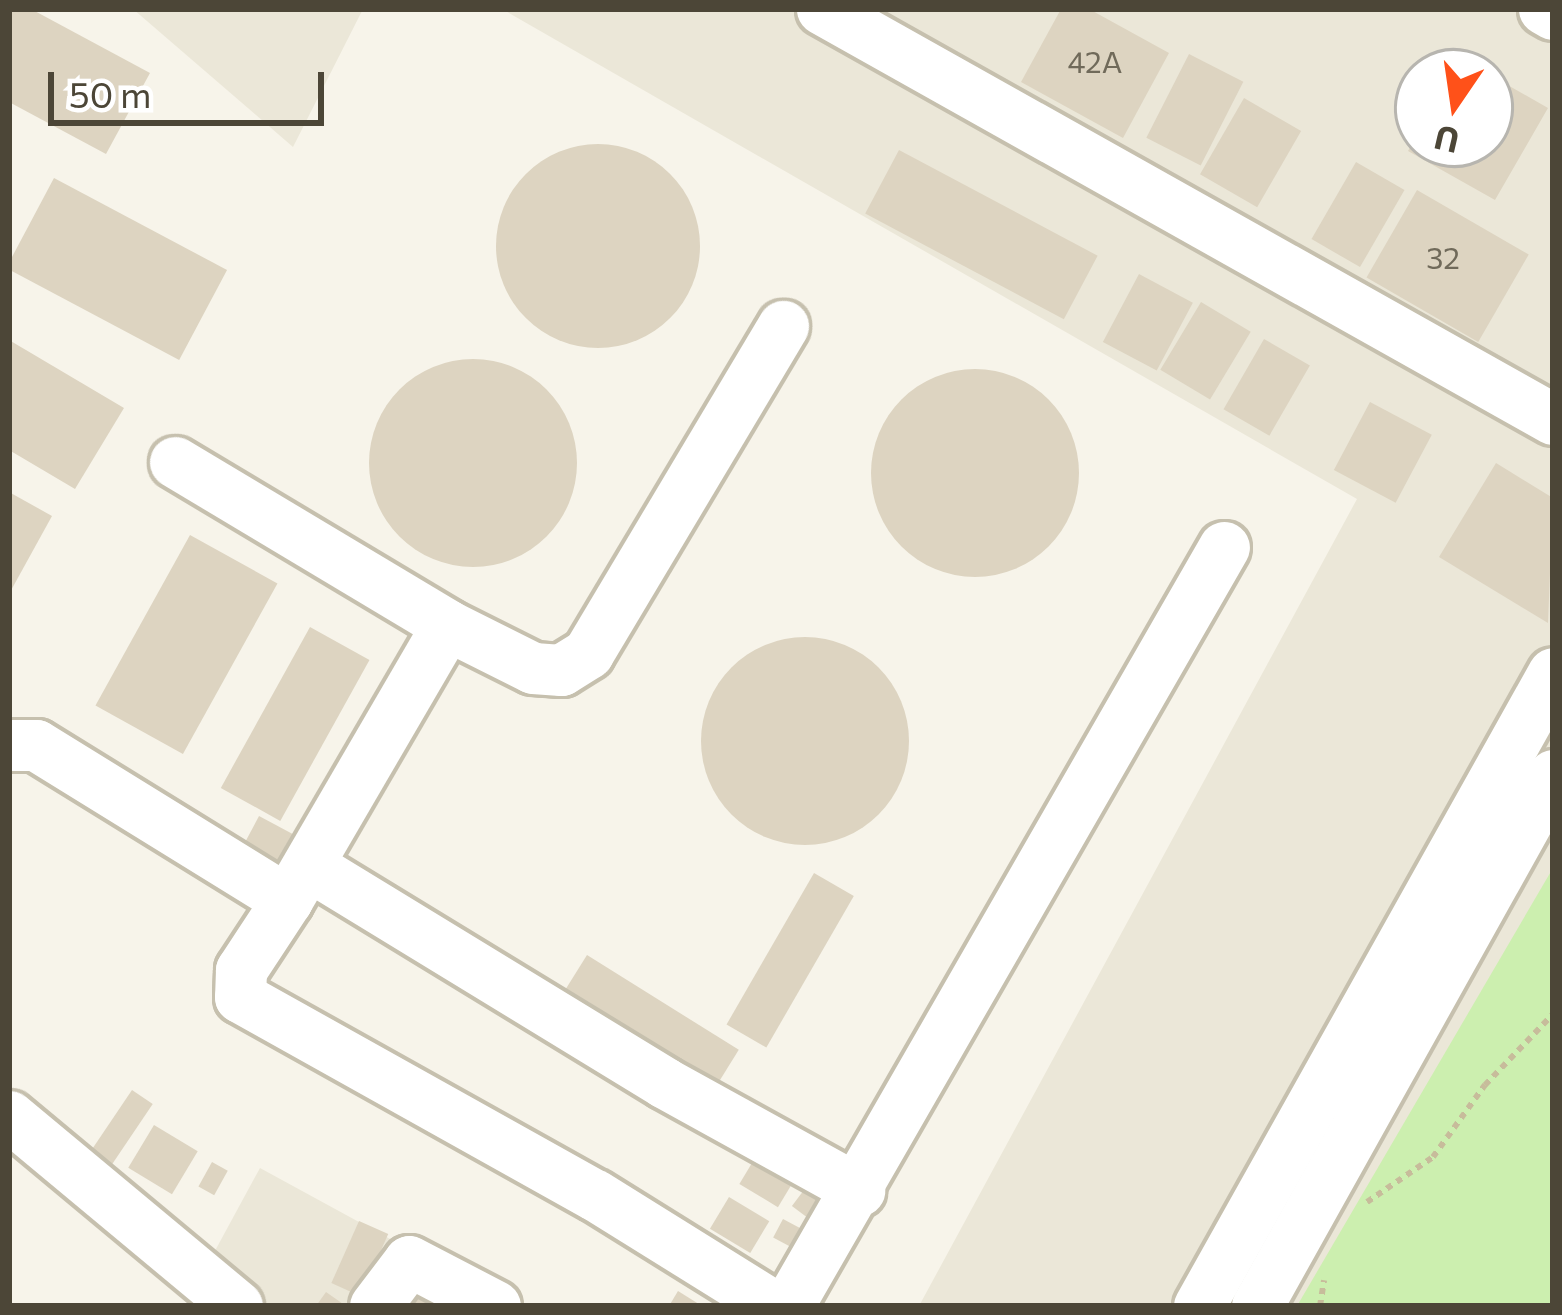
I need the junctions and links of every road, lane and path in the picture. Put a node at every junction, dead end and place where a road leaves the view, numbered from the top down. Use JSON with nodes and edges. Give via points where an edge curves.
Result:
{"nodes":[{"id":1,"x":822,"y":9,"type":"edge"},
{"id":2,"x":1544,"y":9,"type":"edge"},
{"id":3,"x":1553,"y":14,"type":"edge"},
{"id":4,"x":783,"y":326,"type":"dead end"},
{"id":5,"x":1553,"y":419,"type":"edge"},
{"id":6,"x":175,"y":463,"type":"dead end"},
{"id":7,"x":1224,"y":547,"type":"dead end"},
{"id":8,"x":447,"y":625,"type":"junction"},
{"id":9,"x":1553,"y":673,"type":"edge"},
{"id":10,"x":9,"y":745,"type":"edge"},
{"id":11,"x":1553,"y":775,"type":"edge"},
{"id":12,"x":297,"y":882,"type":"junction"},
{"id":13,"x":1553,"y":1014,"type":"edge"},
{"id":14,"x":13,"y":1131,"type":"edge"},
{"id":15,"x":859,"y":1190,"type":"junction"},
{"id":16,"x":1356,"y":1210,"type":"dead end"},
{"id":17,"x":1327,"y":1269,"type":"dead end"},
{"id":18,"x":237,"y":1306,"type":"edge"},
{"id":19,"x":375,"y":1306,"type":"edge"},
{"id":20,"x":495,"y":1306,"type":"edge"},
{"id":21,"x":1199,"y":1306,"type":"edge"},
{"id":22,"x":1258,"y":1306,"type":"edge"},
{"id":23,"x":1321,"y":1306,"type":"edge"}],
"edges":[{"from":1,"to":5,"type":"street"},
{"from":2,"to":3,"type":"street"},
{"from":4,"to":8,"type":"street","via":[[588,653],[561,670],[532,668]]},
{"from":6,"to":8,"type":"street"},
{"from":7,"to":15,"type":"street"},
{"from":8,"to":12,"type":"street"},
{"from":9,"to":21,"type":"street"},
{"from":10,"to":12,"type":"street","via":[[36,746]]},
{"from":11,"to":22,"type":"street"},
{"from":12,"to":15,"type":"street"},
{"from":12,"to":15,"type":"street","via":[[241,970],[241,997],[770,1304],[798,1299]]},
{"from":13,"to":16,"type":"path","via":[[1485,1085],[1433,1157]]},
{"from":14,"to":18,"type":"street"},
{"from":17,"to":23,"type":"path"},
{"from":19,"to":20,"type":"street","via":[[409,1261]]}]}
